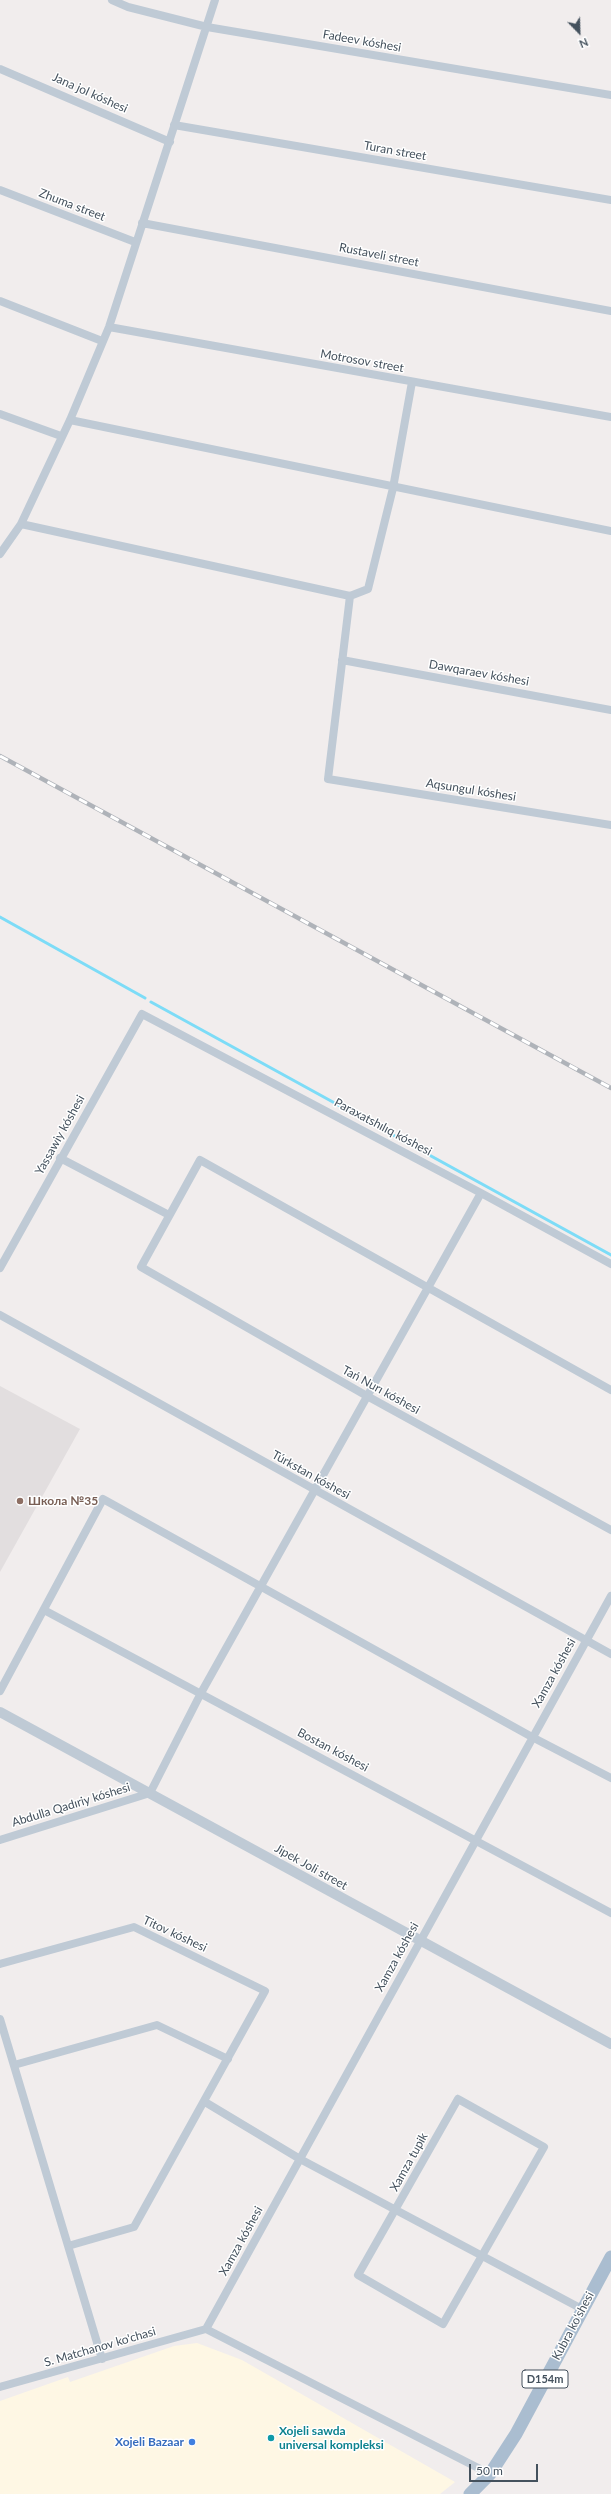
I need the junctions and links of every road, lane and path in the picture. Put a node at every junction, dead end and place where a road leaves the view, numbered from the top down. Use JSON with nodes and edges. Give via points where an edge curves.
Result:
{"nodes":[{"id":1,"x":112,"y":0,"type":"edge"},
{"id":2,"x":215,"y":0,"type":"edge"},
{"id":3,"x":207,"y":27,"type":"junction"},
{"id":4,"x":0,"y":69,"type":"edge"},
{"id":5,"x":611,"y":96,"type":"edge"},
{"id":6,"x":174,"y":125,"type":"junction"},
{"id":7,"x":170,"y":142,"type":"junction"},
{"id":8,"x":0,"y":190,"type":"edge"},
{"id":9,"x":611,"y":200,"type":"edge"},
{"id":10,"x":142,"y":223,"type":"junction"},
{"id":11,"x":135,"y":242,"type":"junction"},
{"id":12,"x":0,"y":301,"type":"edge"},
{"id":13,"x":611,"y":311,"type":"edge"},
{"id":14,"x":109,"y":327,"type":"junction"},
{"id":15,"x":102,"y":342,"type":"junction"},
{"id":16,"x":412,"y":382,"type":"junction"},
{"id":17,"x":0,"y":414,"type":"edge"},
{"id":18,"x":611,"y":417,"type":"edge"},
{"id":19,"x":70,"y":420,"type":"junction"},
{"id":20,"x":61,"y":436,"type":"junction"},
{"id":21,"x":393,"y":488,"type":"junction"},
{"id":22,"x":21,"y":524,"type":"junction"},
{"id":23,"x":611,"y":531,"type":"edge"},
{"id":24,"x":0,"y":554,"type":"edge"},
{"id":25,"x":350,"y":596,"type":"junction"},
{"id":26,"x":342,"y":660,"type":"junction"},
{"id":27,"x":611,"y":710,"type":"edge"},
{"id":28,"x":611,"y":825,"type":"edge"},
{"id":29,"x":142,"y":1014,"type":"joint"},
{"id":30,"x":60,"y":1158,"type":"junction"},
{"id":31,"x":481,"y":1193,"type":"junction"},
{"id":32,"x":169,"y":1215,"type":"junction"},
{"id":33,"x":611,"y":1264,"type":"edge"},
{"id":34,"x":0,"y":1268,"type":"edge"},
{"id":35,"x":427,"y":1288,"type":"junction"},
{"id":36,"x":0,"y":1315,"type":"edge"},
{"id":37,"x":611,"y":1390,"type":"edge"},
{"id":38,"x":367,"y":1396,"type":"junction"},
{"id":39,"x":314,"y":1491,"type":"junction"},
{"id":40,"x":611,"y":1530,"type":"edge"},
{"id":41,"x":261,"y":1585,"type":"junction"},
{"id":42,"x":611,"y":1596,"type":"edge"},
{"id":43,"x":44,"y":1610,"type":"junction"},
{"id":44,"x":586,"y":1640,"type":"junction"},
{"id":45,"x":611,"y":1654,"type":"edge"},
{"id":46,"x":0,"y":1691,"type":"edge"},
{"id":47,"x":201,"y":1693,"type":"junction"},
{"id":48,"x":0,"y":1712,"type":"edge"},
{"id":49,"x":532,"y":1737,"type":"junction"},
{"id":50,"x":611,"y":1778,"type":"edge"},
{"id":51,"x":150,"y":1794,"type":"junction"},
{"id":52,"x":0,"y":1840,"type":"edge"},
{"id":53,"x":475,"y":1840,"type":"junction"},
{"id":54,"x":611,"y":1913,"type":"edge"},
{"id":55,"x":419,"y":1941,"type":"junction"},
{"id":56,"x":0,"y":1964,"type":"edge"},
{"id":57,"x":0,"y":2019,"type":"edge"},
{"id":58,"x":611,"y":2044,"type":"edge"},
{"id":59,"x":228,"y":2059,"type":"junction"},
{"id":60,"x":14,"y":2065,"type":"junction"},
{"id":61,"x":205,"y":2102,"type":"junction"},
{"id":62,"x":300,"y":2158,"type":"junction"},
{"id":63,"x":395,"y":2209,"type":"junction"},
{"id":64,"x":68,"y":2246,"type":"junction"},
{"id":65,"x":483,"y":2256,"type":"junction"},
{"id":66,"x":611,"y":2257,"type":"edge"},
{"id":67,"x":582,"y":2309,"type":"junction"},
{"id":68,"x":206,"y":2329,"type":"junction"},
{"id":69,"x":102,"y":2359,"type":"junction"},
{"id":70,"x":0,"y":2387,"type":"edge"},
{"id":71,"x":490,"y":2474,"type":"junction"},
{"id":72,"x":470,"y":2494,"type":"edge"}],
"edges":[{"from":1,"to":3,"type":"street","name":"Fadeev kóshesi","via":[[128,7]]},
{"from":2,"to":3,"type":"street"},
{"from":3,"to":5,"type":"street","name":"Fadeev kóshesi"},
{"from":3,"to":6,"type":"street"},
{"from":4,"to":7,"type":"street","name":"Jana jol kóshesi"},
{"from":6,"to":7,"type":"street"},
{"from":6,"to":9,"type":"street","name":"Turan street"},
{"from":7,"to":10,"type":"street"},
{"from":8,"to":11,"type":"street","name":"Zhuma street"},
{"from":10,"to":11,"type":"street"},
{"from":10,"to":13,"type":"street","name":"Rustaveli street"},
{"from":11,"to":14,"type":"street"},
{"from":12,"to":15,"type":"street"},
{"from":14,"to":15,"type":"street"},
{"from":14,"to":16,"type":"street","name":"Motrosov street"},
{"from":15,"to":19,"type":"street"},
{"from":16,"to":18,"type":"street","name":"Motrosov street"},
{"from":16,"to":21,"type":"street"},
{"from":17,"to":20,"type":"street"},
{"from":19,"to":20,"type":"street"},
{"from":19,"to":21,"type":"street"},
{"from":20,"to":22,"type":"street"},
{"from":21,"to":23,"type":"street"},
{"from":21,"to":25,"type":"street","via":[[368,590]]},
{"from":22,"to":24,"type":"street"},
{"from":22,"to":25,"type":"street"},
{"from":25,"to":26,"type":"street"},
{"from":26,"to":27,"type":"street","name":"Dawqaraev kóshesi"},
{"from":26,"to":28,"type":"street","name":"Aqsungul kóshesi","via":[[328,779]]},
{"from":29,"to":30,"type":"street","name":"Yassawiy kóshesi"},
{"from":29,"to":31,"type":"street","name":"Paraxatshılıq kóshesi"},
{"from":30,"to":32,"type":"street"},
{"from":30,"to":34,"type":"street","name":"Yassawiy kóshesi"},
{"from":31,"to":33,"type":"street","name":"Paraxatshılıq kóshesi"},
{"from":31,"to":35,"type":"street"},
{"from":32,"to":35,"type":"street","via":[[200,1160]]},
{"from":32,"to":38,"type":"street","name":"Tań Nurı kóshesi","via":[[141,1266]]},
{"from":35,"to":37,"type":"street"},
{"from":35,"to":38,"type":"street"},
{"from":36,"to":39,"type":"street","name":"Túrkstan kóshesi"},
{"from":38,"to":39,"type":"street"},
{"from":38,"to":40,"type":"street","name":"Tań Nurı kóshesi"},
{"from":39,"to":41,"type":"street"},
{"from":39,"to":44,"type":"street","name":"Túrkstan kóshesi"},
{"from":41,"to":43,"type":"street","via":[[103,1499]]},
{"from":41,"to":47,"type":"street"},
{"from":41,"to":49,"type":"street"},
{"from":42,"to":44,"type":"street","name":"Xamza kóshesi"},
{"from":43,"to":46,"type":"street"},
{"from":43,"to":47,"type":"street","name":"Bostan kóshesi"},
{"from":44,"to":45,"type":"street","name":"Túrkstan kóshesi"},
{"from":44,"to":49,"type":"street","name":"Xamza kóshesi"},
{"from":47,"to":51,"type":"street"},
{"from":47,"to":53,"type":"street","name":"Bostan kóshesi"},
{"from":48,"to":51,"type":"street","name":"Jipek Joli street"},
{"from":49,"to":50,"type":"street"},
{"from":49,"to":53,"type":"street","name":"Xamza kóshesi"},
{"from":51,"to":52,"type":"street","name":"Abdulla Qadıriy kóshesi"},
{"from":51,"to":55,"type":"street","name":"Jipek Joli street"},
{"from":53,"to":54,"type":"street","name":"Bostan kóshesi"},
{"from":53,"to":55,"type":"street","name":"Xamza kóshesi"},
{"from":55,"to":58,"type":"street","name":"Jipek Joli street"},
{"from":55,"to":62,"type":"street","name":"Xamza kóshesi"},
{"from":56,"to":59,"type":"street","name":"Titov kóshesi","via":[[134,1927],[266,1991]]},
{"from":57,"to":60,"type":"street"},
{"from":59,"to":60,"type":"street","via":[[157,2025]]},
{"from":59,"to":61,"type":"street"},
{"from":60,"to":64,"type":"street"},
{"from":61,"to":62,"type":"street"},
{"from":61,"to":64,"type":"street","via":[[134,2227]]},
{"from":62,"to":63,"type":"street"},
{"from":62,"to":68,"type":"street","name":"Xamza kóshesi"},
{"from":63,"to":65,"type":"street"},
{"from":63,"to":65,"type":"street","name":"Xamza tupik","via":[[358,2275],[443,2324]]},
{"from":63,"to":65,"type":"street","name":"Xamza tupik","via":[[458,2099],[544,2147]]},
{"from":64,"to":69,"type":"street"},
{"from":65,"to":67,"type":"street"},
{"from":66,"to":67,"type":"main road","name":"Kubra ko'shesi","number":"D154m"},
{"from":67,"to":71,"type":"main road","name":"Kubra ko'shesi","number":"D154m","via":[[516,2434]]},
{"from":68,"to":69,"type":"street","name":"S. Matchanov ko'chasi"},
{"from":68,"to":71,"type":"street"},
{"from":69,"to":70,"type":"street","name":"S. Matchanov ko'chasi"},
{"from":71,"to":72,"type":"main road","name":"Kubra ko'shesi","number":"D154m"}]}
